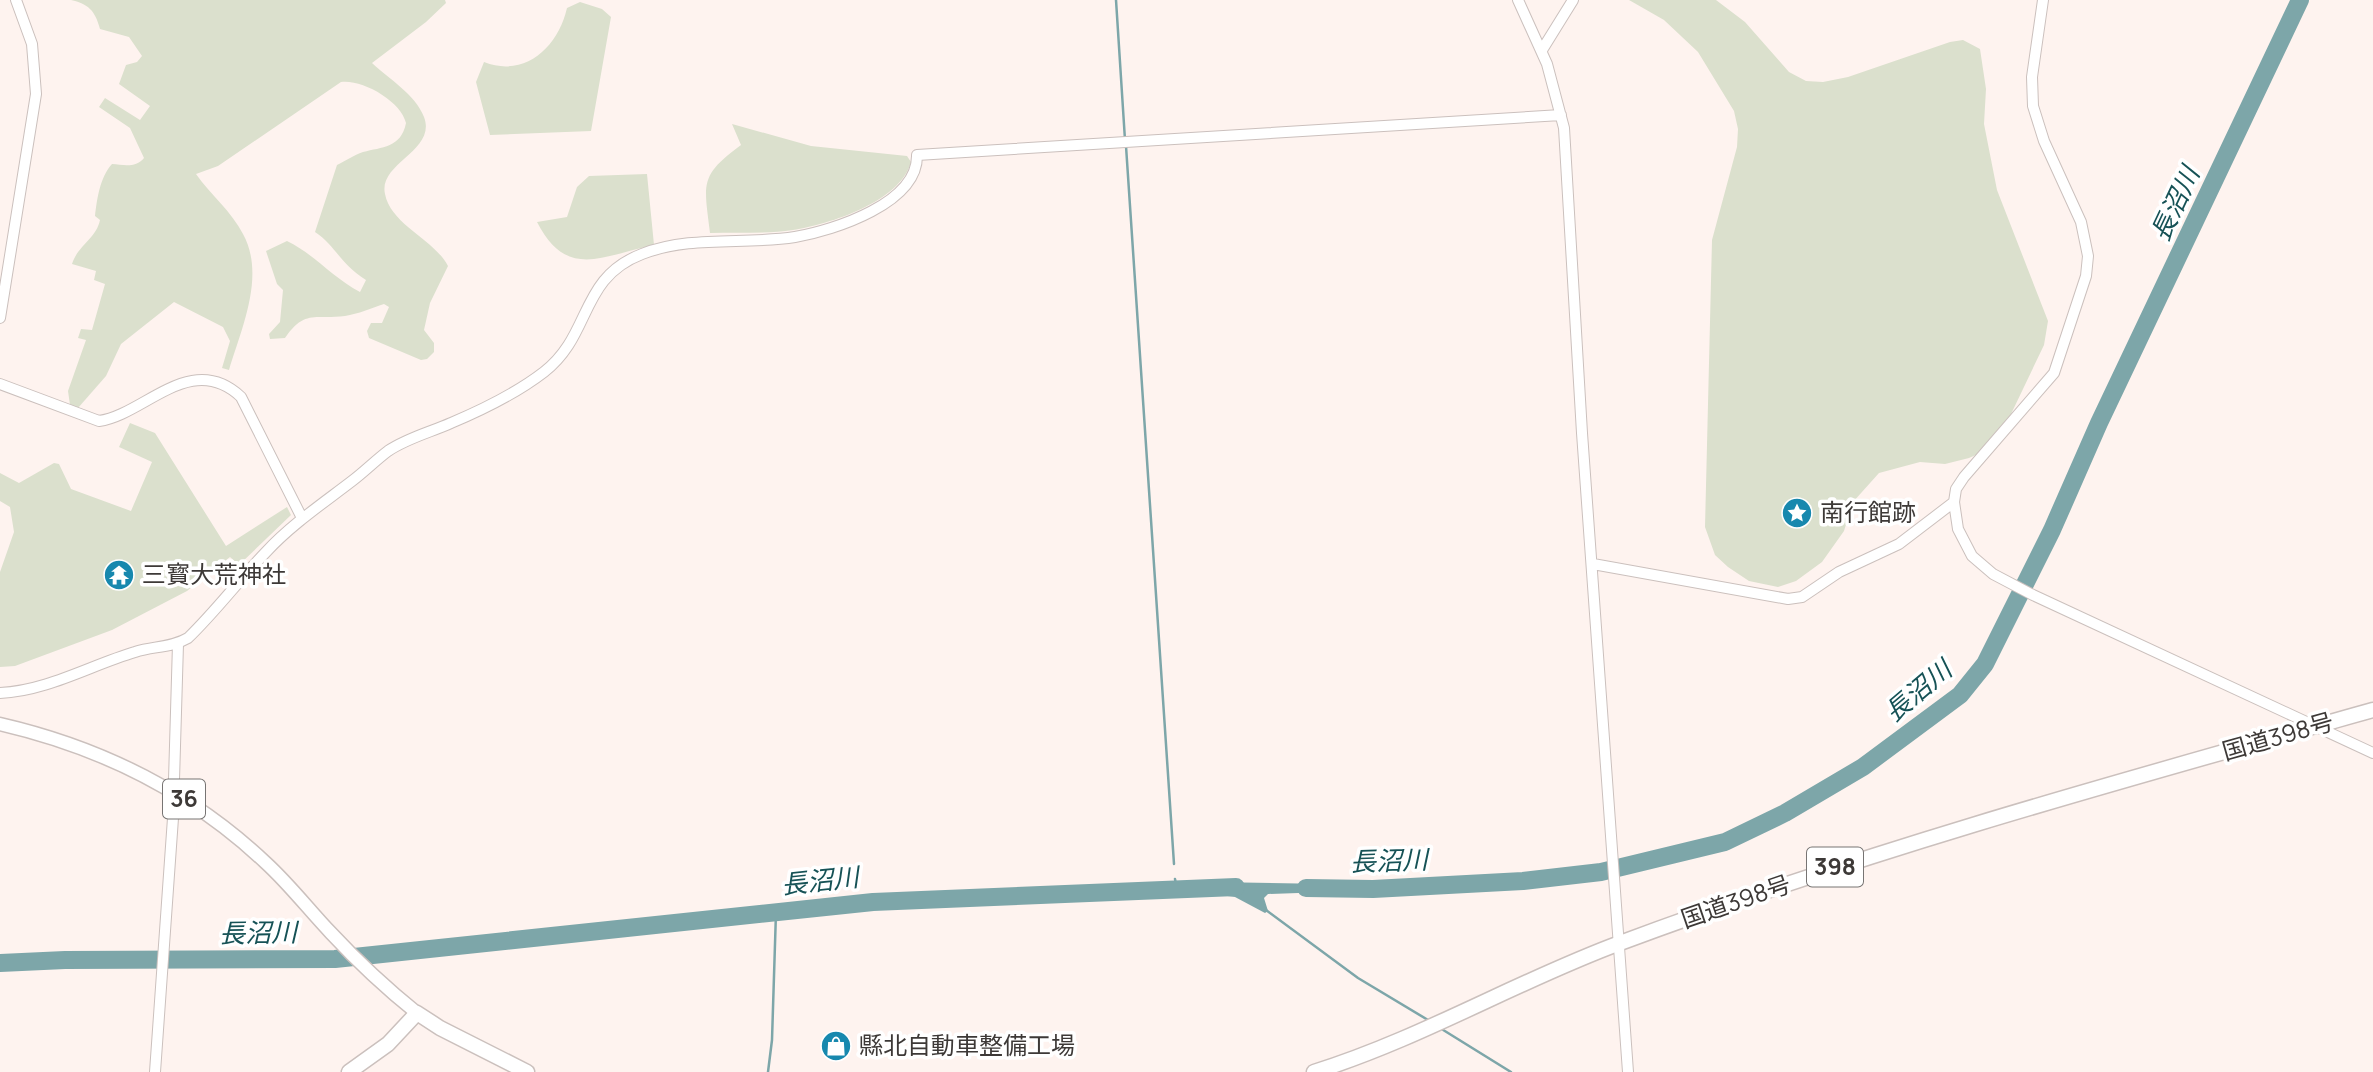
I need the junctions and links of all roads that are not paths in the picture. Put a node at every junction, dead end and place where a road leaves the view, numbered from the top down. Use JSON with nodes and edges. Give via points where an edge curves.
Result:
{"nodes":[{"id":1,"x":16,"y":0,"type":"edge"},
{"id":2,"x":1518,"y":0,"type":"edge"},
{"id":3,"x":1573,"y":0,"type":"edge"},
{"id":4,"x":2043,"y":0,"type":"edge"},
{"id":5,"x":1542,"y":50,"type":"junction"},
{"id":6,"x":1561,"y":115,"type":"junction"},
{"id":7,"x":0,"y":318,"type":"edge"},
{"id":8,"x":0,"y":383,"type":"edge"},
{"id":9,"x":1954,"y":502,"type":"junction"},
{"id":10,"x":302,"y":518,"type":"junction"},
{"id":11,"x":1593,"y":564,"type":"junction"},
{"id":12,"x":178,"y":644,"type":"junction"},
{"id":13,"x":0,"y":693,"type":"edge"},
{"id":14,"x":2373,"y":710,"type":"edge"},
{"id":15,"x":0,"y":724,"type":"edge"},
{"id":16,"x":2316,"y":726,"type":"junction"},
{"id":17,"x":2373,"y":753,"type":"edge"},
{"id":18,"x":174,"y":780,"type":"dead end"},
{"id":19,"x":174,"y":804,"type":"dead end"},
{"id":20,"x":1617,"y":944,"type":"junction"},
{"id":21,"x":417,"y":1013,"type":"junction"},
{"id":22,"x":1336,"y":1069,"type":"edge"},
{"id":23,"x":155,"y":1072,"type":"edge"},
{"id":24,"x":349,"y":1072,"type":"edge"},
{"id":25,"x":527,"y":1072,"type":"edge"},
{"id":26,"x":1314,"y":1072,"type":"edge"},
{"id":27,"x":1628,"y":1072,"type":"edge"}],
"edges":[{"from":1,"to":7,"type":"street","via":[[32,44],[36,94]]},
{"from":2,"to":5,"type":"street"},
{"from":3,"to":5,"type":"street"},
{"from":4,"to":9,"type":"street","via":[[2032,77],[2033,106],[2081,222],[2088,256],[2086,276],[2054,373],[1964,477]]},
{"from":5,"to":6,"type":"street"},
{"from":6,"to":10,"type":"street","via":[[917,155],[917,166],[899,195],[840,224],[792,238],[668,246],[621,263],[597,288],[562,356],[543,373],[470,414],[400,443]]},
{"from":6,"to":11,"type":"street"},
{"from":8,"to":10,"type":"street","via":[[99,421],[116,419],[170,386],[216,382],[230,387],[240,397]]},
{"from":9,"to":11,"type":"street","via":[[1899,544],[1839,572],[1802,597],[1788,599]]},
{"from":9,"to":16,"type":"street","via":[[1958,529],[1982,567]]},
{"from":10,"to":12,"type":"street","via":[[202,625]]},
{"from":11,"to":20,"type":"street"},
{"from":12,"to":13,"type":"street","via":[[137,651],[30,689]]},
{"from":12,"to":18,"type":"street"},
{"from":14,"to":16,"type":"highway","name":"国道398号","number":"398"},
{"from":15,"to":21,"type":"main road","number":"36","via":[[104,756],[193,804],[268,864],[330,933]]},
{"from":16,"to":17,"type":"street"},
{"from":16,"to":20,"type":"highway","name":"国道398号","number":"398","via":[[1875,853]]},
{"from":19,"to":23,"type":"street"},
{"from":20,"to":22,"type":"highway","name":"国道398号","number":"398"},
{"from":20,"to":27,"type":"street"},
{"from":21,"to":24,"type":"highway","via":[[388,1045]]},
{"from":21,"to":25,"type":"highway"},
{"from":22,"to":26,"type":"highway","name":"国道398号","number":"398"}]}
